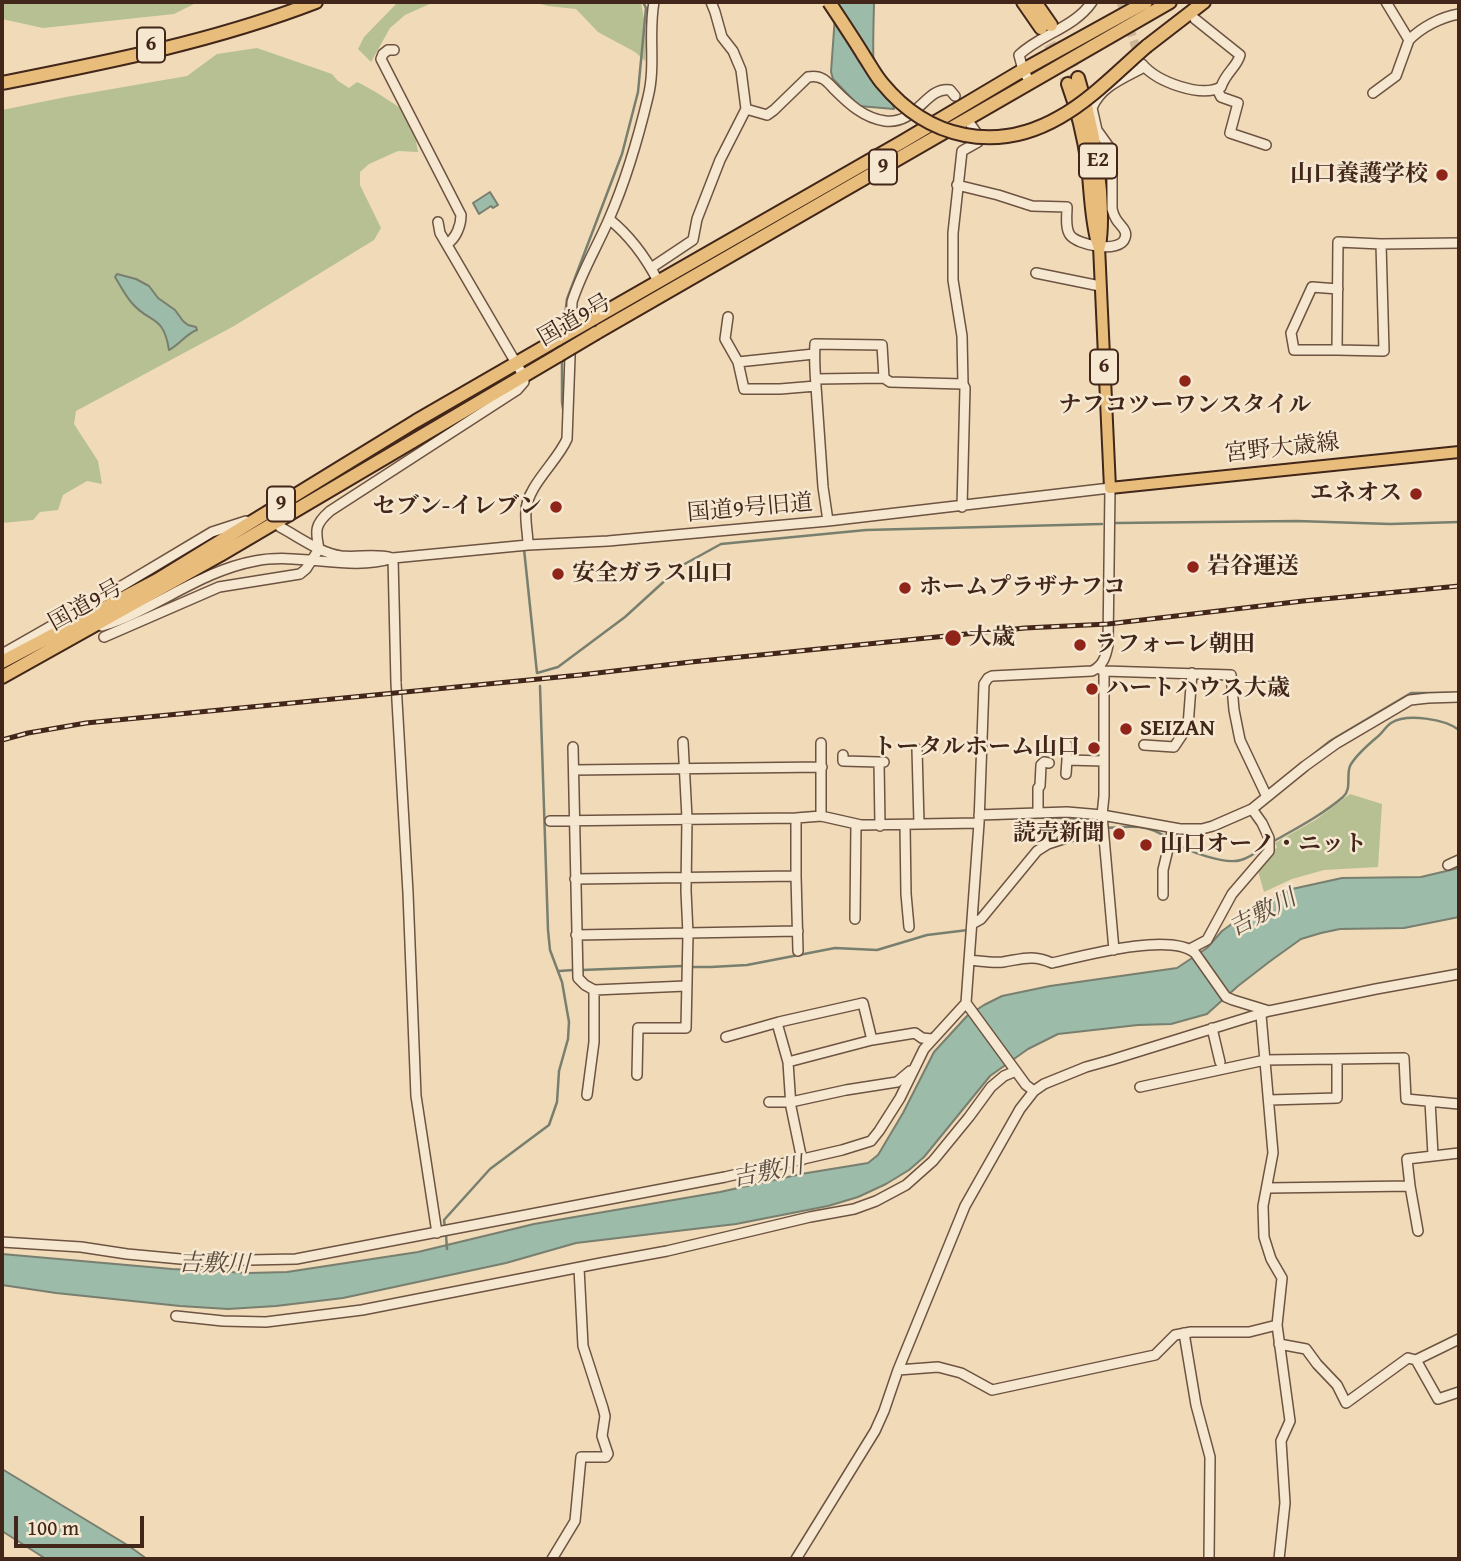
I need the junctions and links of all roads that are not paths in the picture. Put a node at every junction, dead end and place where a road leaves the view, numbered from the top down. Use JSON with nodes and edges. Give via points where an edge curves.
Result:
{"nodes":[{"id":1,"x":297,"y":2,"type":"edge"},
{"id":2,"x":316,"y":2,"type":"edge"},
{"id":3,"x":654,"y":2,"type":"edge"},
{"id":4,"x":711,"y":2,"type":"edge"},
{"id":5,"x":829,"y":2,"type":"edge"},
{"id":6,"x":1023,"y":2,"type":"edge"},
{"id":7,"x":1035,"y":2,"type":"edge"},
{"id":8,"x":1092,"y":2,"type":"edge"},
{"id":9,"x":1146,"y":2,"type":"edge"},
{"id":10,"x":1170,"y":2,"type":"edge"},
{"id":11,"x":1204,"y":2,"type":"edge"},
{"id":12,"x":1386,"y":2,"type":"edge"},
{"id":13,"x":1459,"y":14,"type":"edge"},
{"id":14,"x":1195,"y":19,"type":"dead end"},
{"id":15,"x":1409,"y":40,"type":"junction"},
{"id":16,"x":394,"y":50,"type":"dead end"},
{"id":17,"x":1023,"y":70,"type":"junction"},
{"id":18,"x":2,"y":78,"type":"edge"},
{"id":19,"x":1073,"y":81,"type":"tunnel mouth"},
{"id":20,"x":1030,"y":82,"type":"junction"},
{"id":21,"x":2,"y":83,"type":"edge"},
{"id":22,"x":1217,"y":89,"type":"junction"},
{"id":23,"x":1373,"y":93,"type":"dead end"},
{"id":24,"x":955,"y":96,"type":"dead end"},
{"id":25,"x":746,"y":109,"type":"junction"},
{"id":26,"x":971,"y":125,"type":"dead end"},
{"id":27,"x":1266,"y":145,"type":"dead end"},
{"id":28,"x":957,"y":185,"type":"junction"},
{"id":29,"x":609,"y":219,"type":"junction"},
{"id":30,"x":438,"y":222,"type":"dead end"},
{"id":31,"x":1459,"y":243,"type":"edge"},
{"id":32,"x":447,"y":244,"type":"junction"},
{"id":33,"x":1381,"y":244,"type":"junction"},
{"id":34,"x":1099,"y":246,"type":"junction"},
{"id":35,"x":651,"y":268,"type":"junction"},
{"id":36,"x":1036,"y":273,"type":"dead end"},
{"id":37,"x":658,"y":281,"type":"junction"},
{"id":38,"x":1100,"y":286,"type":"junction"},
{"id":39,"x":1338,"y":289,"type":"junction"},
{"id":40,"x":728,"y":317,"type":"dead end"},
{"id":41,"x":1338,"y":350,"type":"junction"},
{"id":42,"x":814,"y":354,"type":"junction"},
{"id":43,"x":738,"y":362,"type":"junction"},
{"id":44,"x":520,"y":369,"type":"junction"},
{"id":45,"x":884,"y":378,"type":"junction"},
{"id":46,"x":816,"y":382,"type":"junction"},
{"id":47,"x":963,"y":384,"type":"junction"},
{"id":48,"x":1459,"y":452,"type":"edge"},
{"id":49,"x":1110,"y":488,"type":"junction"},
{"id":50,"x":961,"y":507,"type":"junction"},
{"id":51,"x":246,"y":521,"type":"dead end"},
{"id":52,"x":828,"y":521,"type":"junction"},
{"id":53,"x":281,"y":527,"type":"dead end"},
{"id":54,"x":528,"y":545,"type":"junction"},
{"id":55,"x":318,"y":549,"type":"junction"},
{"id":56,"x":393,"y":558,"type":"junction"},
{"id":57,"x":311,"y":561,"type":"junction"},
{"id":58,"x":89,"y":629,"type":"junction"},
{"id":59,"x":104,"y":637,"type":"dead end"},
{"id":60,"x":2,"y":653,"type":"edge"},
{"id":61,"x":2,"y":662,"type":"edge"},
{"id":62,"x":1101,"y":670,"type":"junction"},
{"id":63,"x":1192,"y":673,"type":"junction"},
{"id":64,"x":2,"y":677,"type":"edge"},
{"id":65,"x":1459,"y":697,"type":"edge"},
{"id":66,"x":683,"y":742,"type":"dead end"},
{"id":67,"x":821,"y":743,"type":"dead end"},
{"id":68,"x":1067,"y":745,"type":"dead end"},
{"id":69,"x":1144,"y":745,"type":"dead end"},
{"id":70,"x":573,"y":747,"type":"dead end"},
{"id":71,"x":916,"y":749,"type":"dead end"},
{"id":72,"x":1067,"y":760,"type":"junction"},
{"id":73,"x":843,"y":761,"type":"dead end"},
{"id":74,"x":1104,"y":761,"type":"junction"},
{"id":75,"x":1049,"y":763,"type":"dead end"},
{"id":76,"x":822,"y":767,"type":"junction"},
{"id":77,"x":685,"y":768,"type":"junction"},
{"id":78,"x":574,"y":770,"type":"junction"},
{"id":79,"x":1066,"y":774,"type":"dead end"},
{"id":80,"x":1267,"y":797,"type":"junction"},
{"id":81,"x":1252,"y":809,"type":"junction"},
{"id":82,"x":1038,"y":813,"type":"junction"},
{"id":83,"x":1102,"y":815,"type":"junction"},
{"id":84,"x":821,"y":816,"type":"junction"},
{"id":85,"x":687,"y":818,"type":"junction"},
{"id":86,"x":796,"y":818,"type":"junction"},
{"id":87,"x":979,"y":819,"type":"junction"},
{"id":88,"x":574,"y":820,"type":"junction"},
{"id":89,"x":550,"y":821,"type":"dead end"},
{"id":90,"x":856,"y":824,"type":"junction"},
{"id":91,"x":919,"y":824,"type":"junction"},
{"id":92,"x":905,"y":825,"type":"junction"},
{"id":93,"x":880,"y":826,"type":"junction"},
{"id":94,"x":1103,"y":826,"type":"junction"},
{"id":95,"x":1172,"y":828,"type":"junction"},
{"id":96,"x":1459,"y":860,"type":"edge"},
{"id":97,"x":1448,"y":865,"type":"dead end"},
{"id":98,"x":796,"y":876,"type":"junction"},
{"id":99,"x":686,"y":877,"type":"junction"},
{"id":100,"x":575,"y":879,"type":"junction"},
{"id":101,"x":1163,"y":895,"type":"dead end"},
{"id":102,"x":855,"y":919,"type":"dead end"},
{"id":103,"x":972,"y":924,"type":"junction"},
{"id":104,"x":909,"y":928,"type":"dead end"},
{"id":105,"x":798,"y":932,"type":"junction"},
{"id":106,"x":688,"y":934,"type":"junction"},
{"id":107,"x":576,"y":935,"type":"junction"},
{"id":108,"x":1114,"y":950,"type":"junction"},
{"id":109,"x":798,"y":951,"type":"dead end"},
{"id":110,"x":1192,"y":951,"type":"junction"},
{"id":111,"x":969,"y":960,"type":"junction"},
{"id":112,"x":1459,"y":974,"type":"edge"},
{"id":113,"x":686,"y":986,"type":"junction"},
{"id":114,"x":594,"y":990,"type":"junction"},
{"id":115,"x":969,"y":1006,"type":"junction"},
{"id":116,"x":1265,"y":1013,"type":"junction"},
{"id":117,"x":777,"y":1023,"type":"junction"},
{"id":118,"x":1212,"y":1028,"type":"junction"},
{"id":119,"x":726,"y":1037,"type":"dead end"},
{"id":120,"x":932,"y":1039,"type":"junction"},
{"id":121,"x":872,"y":1040,"type":"junction"},
{"id":122,"x":1337,"y":1059,"type":"junction"},
{"id":123,"x":1265,"y":1060,"type":"junction"},
{"id":124,"x":788,"y":1062,"type":"junction"},
{"id":125,"x":1220,"y":1062,"type":"dead end"},
{"id":126,"x":914,"y":1068,"type":"junction"},
{"id":127,"x":1016,"y":1071,"type":"junction"},
{"id":128,"x":637,"y":1075,"type":"dead end"},
{"id":129,"x":1140,"y":1087,"type":"dead end"},
{"id":130,"x":1034,"y":1091,"type":"junction"},
{"id":131,"x":587,"y":1096,"type":"dead end"},
{"id":132,"x":1269,"y":1100,"type":"junction"},
{"id":133,"x":1430,"y":1101,"type":"junction"},
{"id":134,"x":769,"y":1102,"type":"dead end"},
{"id":135,"x":791,"y":1102,"type":"junction"},
{"id":136,"x":1459,"y":1104,"type":"edge"},
{"id":137,"x":1459,"y":1153,"type":"edge"},
{"id":138,"x":1433,"y":1155,"type":"junction"},
{"id":139,"x":802,"y":1160,"type":"junction"},
{"id":140,"x":1410,"y":1186,"type":"junction"},
{"id":141,"x":1268,"y":1188,"type":"junction"},
{"id":142,"x":1418,"y":1231,"type":"dead end"},
{"id":143,"x":438,"y":1232,"type":"junction"},
{"id":144,"x":2,"y":1242,"type":"edge"},
{"id":145,"x":579,"y":1268,"type":"junction"},
{"id":146,"x":176,"y":1316,"type":"dead end"},
{"id":147,"x":1277,"y":1325,"type":"junction"},
{"id":148,"x":1184,"y":1333,"type":"junction"},
{"id":149,"x":1459,"y":1339,"type":"edge"},
{"id":150,"x":1279,"y":1344,"type":"junction"},
{"id":151,"x":1416,"y":1360,"type":"junction"},
{"id":152,"x":898,"y":1370,"type":"junction"},
{"id":153,"x":1459,"y":1392,"type":"edge"},
{"id":154,"x":552,"y":1559,"type":"edge"},
{"id":155,"x":796,"y":1559,"type":"edge"},
{"id":156,"x":1209,"y":1559,"type":"edge"},
{"id":157,"x":1279,"y":1559,"type":"edge"}],
"edges":[{"from":1,"to":18,"type":"highway","number":"6","via":[[202,33]]},
{"from":2,"to":21,"type":"highway","number":"6","via":[[235,30]]},
{"from":3,"to":29,"type":"street","via":[[649,93]]},
{"from":4,"to":25,"type":"street","via":[[722,37],[741,70]]},
{"from":5,"to":11,"type":"highway","bridge":true,"via":[[894,97],[924,121],[956,134],[985,138],[1021,135],[1063,116]]},
{"from":6,"to":7,"type":"highway","via":[[1046,27]]},
{"from":8,"to":17,"type":"street","via":[[1077,19],[1018,55]]},
{"from":9,"to":17,"type":"highway","name":"国道9号","number":"9"},
{"from":10,"to":20,"type":"highway","name":"国道9号","number":"9"},
{"from":12,"to":15,"type":"street"},
{"from":13,"to":15,"type":"street","via":[[1418,30]]},
{"from":14,"to":22,"type":"street","via":[[1240,55]]},
{"from":15,"to":23,"type":"street","via":[[1396,76]]},
{"from":16,"to":32,"type":"street","via":[[381,59],[461,215],[457,232]]},
{"from":17,"to":20,"type":"street"},
{"from":17,"to":37,"type":"highway","name":"国道9号","number":"9"},
{"from":19,"to":34,"type":"highway","number":"E2","via":[[1091,123],[1098,159]]},
{"from":20,"to":44,"type":"highway","name":"国道9号","number":"9","bridge":true,"via":[[559,355]]},
{"from":22,"to":27,"type":"street","via":[[1221,97],[1238,103],[1230,133]]},
{"from":22,"to":34,"type":"street","via":[[1185,90],[1142,63],[1099,95],[1092,108],[1097,130],[1112,151],[1112,209],[1126,238],[1115,247]]},
{"from":24,"to":25,"type":"street","via":[[945,89],[934,92],[906,117],[884,121],[859,111],[824,79],[814,76],[807,77],[767,115]]},
{"from":25,"to":35,"type":"street","via":[[720,160],[693,240]]},
{"from":26,"to":28,"type":"street","via":[[978,142],[962,151]]},
{"from":28,"to":34,"type":"street","via":[[1032,205],[1068,207],[1067,231],[1072,238]]},
{"from":28,"to":47,"type":"street","via":[[953,280],[962,336]]},
{"from":29,"to":35,"type":"street"},
{"from":29,"to":54,"type":"street","via":[[572,302],[567,439],[527,502]]},
{"from":30,"to":32,"type":"street"},
{"from":31,"to":33,"type":"street"},
{"from":32,"to":44,"type":"street"},
{"from":33,"to":39,"type":"street","via":[[1338,242]]},
{"from":33,"to":41,"type":"street","via":[[1384,351]]},
{"from":34,"to":38,"type":"main road","number":"6"},
{"from":35,"to":37,"type":"street"},
{"from":36,"to":38,"type":"street"},
{"from":37,"to":44,"type":"highway","name":"国道9号","number":"9","bridge":true,"via":[[558,339]]},
{"from":38,"to":49,"type":"main road","number":"6"},
{"from":39,"to":41,"type":"street"},
{"from":39,"to":41,"type":"street","via":[[1312,287],[1291,332],[1294,350]]},
{"from":40,"to":43,"type":"street","via":[[724,339]]},
{"from":42,"to":43,"type":"street"},
{"from":42,"to":45,"type":"street","via":[[815,344],[883,345]]},
{"from":42,"to":46,"type":"street"},
{"from":43,"to":46,"type":"street","via":[[744,389]]},
{"from":44,"to":55,"type":"street","via":[[524,382],[517,390],[323,517],[315,533]]},
{"from":44,"to":58,"type":"highway","name":"国道9号","number":"9","via":[[220,555]]},
{"from":44,"to":61,"type":"highway","name":"国道9号","number":"9","via":[[383,441],[157,580]]},
{"from":45,"to":46,"type":"street"},
{"from":45,"to":47,"type":"street","via":[[890,382]]},
{"from":46,"to":52,"type":"street"},
{"from":47,"to":50,"type":"street"},
{"from":48,"to":49,"type":"main road","name":"宮野大歳線"},
{"from":49,"to":50,"type":"street","name":"国道9号旧道"},
{"from":49,"to":62,"type":"street","via":[[1108,645]]},
{"from":50,"to":52,"type":"street","name":"国道9号旧道"},
{"from":51,"to":60,"type":"street","via":[[212,531]]},
{"from":52,"to":54,"type":"street","name":"国道9号旧道"},
{"from":53,"to":55,"type":"street","name":"国道9号旧道"},
{"from":54,"to":56,"type":"street","name":"国道9号旧道"},
{"from":55,"to":56,"type":"street","name":"国道9号旧道","via":[[341,556]]},
{"from":55,"to":57,"type":"street"},
{"from":56,"to":57,"type":"street","name":"国道9号旧道","via":[[380,562]]},
{"from":56,"to":143,"type":"street","via":[[416,1096]]},
{"from":57,"to":58,"type":"street","name":"国道9号旧道","via":[[272,558],[228,567],[125,617]]},
{"from":57,"to":59,"type":"street","via":[[300,573],[219,587]]},
{"from":58,"to":64,"type":"highway","name":"国道9号","number":"9"},
{"from":62,"to":63,"type":"street"},
{"from":62,"to":74,"type":"street"},
{"from":62,"to":87,"type":"street","via":[[988,678],[984,684]]},
{"from":63,"to":69,"type":"street","via":[[1188,726],[1174,747]]},
{"from":63,"to":80,"type":"street","via":[[1231,675],[1240,740]]},
{"from":65,"to":80,"type":"street","via":[[1410,700],[1337,743]]},
{"from":66,"to":77,"type":"street"},
{"from":67,"to":76,"type":"street"},
{"from":68,"to":72,"type":"street"},
{"from":70,"to":78,"type":"street"},
{"from":71,"to":91,"type":"street"},
{"from":72,"to":74,"type":"street"},
{"from":72,"to":79,"type":"street"},
{"from":73,"to":93,"type":"street","via":[[881,762]]},
{"from":74,"to":83,"type":"street"},
{"from":75,"to":82,"type":"street","via":[[1041,765]]},
{"from":76,"to":77,"type":"street"},
{"from":76,"to":84,"type":"street"},
{"from":77,"to":78,"type":"street"},
{"from":77,"to":85,"type":"street"},
{"from":78,"to":88,"type":"street"},
{"from":80,"to":81,"type":"street"},
{"from":81,"to":95,"type":"street","via":[[1202,829]]},
{"from":81,"to":110,"type":"street","via":[[1269,838],[1269,851],[1232,894],[1207,940]]},
{"from":82,"to":83,"type":"street"},
{"from":82,"to":87,"type":"street"},
{"from":83,"to":94,"type":"street"},
{"from":83,"to":95,"type":"street"},
{"from":84,"to":86,"type":"street"},
{"from":84,"to":90,"type":"street"},
{"from":85,"to":86,"type":"street"},
{"from":85,"to":88,"type":"street"},
{"from":85,"to":99,"type":"street"},
{"from":86,"to":98,"type":"street"},
{"from":87,"to":91,"type":"street"},
{"from":87,"to":103,"type":"street"},
{"from":88,"to":89,"type":"street"},
{"from":88,"to":100,"type":"street"},
{"from":90,"to":93,"type":"street"},
{"from":90,"to":102,"type":"street"},
{"from":91,"to":92,"type":"street"},
{"from":92,"to":93,"type":"street"},
{"from":92,"to":104,"type":"street"},
{"from":94,"to":103,"type":"street","via":[[1037,851]]},
{"from":94,"to":108,"type":"street"},
{"from":95,"to":101,"type":"street"},
{"from":96,"to":97,"type":"street"},
{"from":98,"to":99,"type":"street"},
{"from":98,"to":105,"type":"street"},
{"from":99,"to":100,"type":"street"},
{"from":99,"to":106,"type":"street"},
{"from":100,"to":107,"type":"street"},
{"from":103,"to":111,"type":"street"},
{"from":105,"to":106,"type":"street"},
{"from":105,"to":109,"type":"street"},
{"from":106,"to":107,"type":"street"},
{"from":106,"to":113,"type":"street"},
{"from":107,"to":114,"type":"street","via":[[578,978]]},
{"from":108,"to":110,"type":"street","via":[[1170,945]]},
{"from":108,"to":111,"type":"street","via":[[1052,963],[1028,957],[1003,962]]},
{"from":110,"to":116,"type":"street","via":[[1226,997]]},
{"from":111,"to":115,"type":"street"},
{"from":112,"to":116,"type":"street"},
{"from":113,"to":114,"type":"street"},
{"from":113,"to":128,"type":"street","via":[[686,1028],[638,1028]]},
{"from":114,"to":131,"type":"street"},
{"from":115,"to":120,"type":"street"},
{"from":115,"to":127,"type":"street"},
{"from":116,"to":118,"type":"street"},
{"from":116,"to":123,"type":"street"},
{"from":117,"to":119,"type":"street"},
{"from":117,"to":121,"type":"street","via":[[863,1003]]},
{"from":117,"to":124,"type":"street"},
{"from":118,"to":125,"type":"street"},
{"from":118,"to":130,"type":"street","via":[[1086,1066]]},
{"from":120,"to":121,"type":"street","via":[[915,1033]]},
{"from":120,"to":126,"type":"street"},
{"from":121,"to":124,"type":"street"},
{"from":122,"to":123,"type":"street"},
{"from":122,"to":132,"type":"street","via":[[1337,1098]]},
{"from":122,"to":133,"type":"street","via":[[1404,1058],[1406,1099]]},
{"from":123,"to":129,"type":"street"},
{"from":123,"to":132,"type":"street"},
{"from":124,"to":135,"type":"street"},
{"from":126,"to":135,"type":"street","via":[[897,1082]]},
{"from":126,"to":139,"type":"street","via":[[887,1121],[871,1141]]},
{"from":127,"to":130,"type":"street"},
{"from":127,"to":145,"type":"street","via":[[991,1087],[933,1161],[906,1185],[876,1201]]},
{"from":130,"to":152,"type":"street","via":[[965,1206]]},
{"from":132,"to":141,"type":"street","via":[[1273,1153]]},
{"from":133,"to":136,"type":"street"},
{"from":133,"to":138,"type":"street"},
{"from":134,"to":135,"type":"street"},
{"from":135,"to":139,"type":"street"},
{"from":137,"to":138,"type":"street"},
{"from":138,"to":140,"type":"street","via":[[1407,1159]]},
{"from":139,"to":143,"type":"street"},
{"from":140,"to":141,"type":"street"},
{"from":140,"to":142,"type":"street"},
{"from":141,"to":147,"type":"street","via":[[1264,1237],[1282,1278]]},
{"from":143,"to":144,"type":"street","via":[[296,1259],[228,1261]]},
{"from":145,"to":146,"type":"street","via":[[362,1310],[266,1322]]},
{"from":145,"to":154,"type":"street","via":[[583,1346],[605,1416],[602,1436],[608,1454],[581,1457],[575,1521]]},
{"from":147,"to":148,"type":"street","via":[[1249,1332]]},
{"from":147,"to":150,"type":"street"},
{"from":148,"to":152,"type":"street","via":[[1175,1335],[1156,1355],[992,1390],[961,1373],[937,1367]]},
{"from":148,"to":156,"type":"street","via":[[1210,1457]]},
{"from":149,"to":151,"type":"street"},
{"from":150,"to":151,"type":"street","via":[[1307,1349],[1346,1403],[1408,1358]]},
{"from":150,"to":157,"type":"street","via":[[1290,1421],[1281,1441],[1285,1503]]},
{"from":151,"to":153,"type":"street","via":[[1438,1399]]},
{"from":152,"to":155,"type":"street","via":[[875,1431]]}]}
